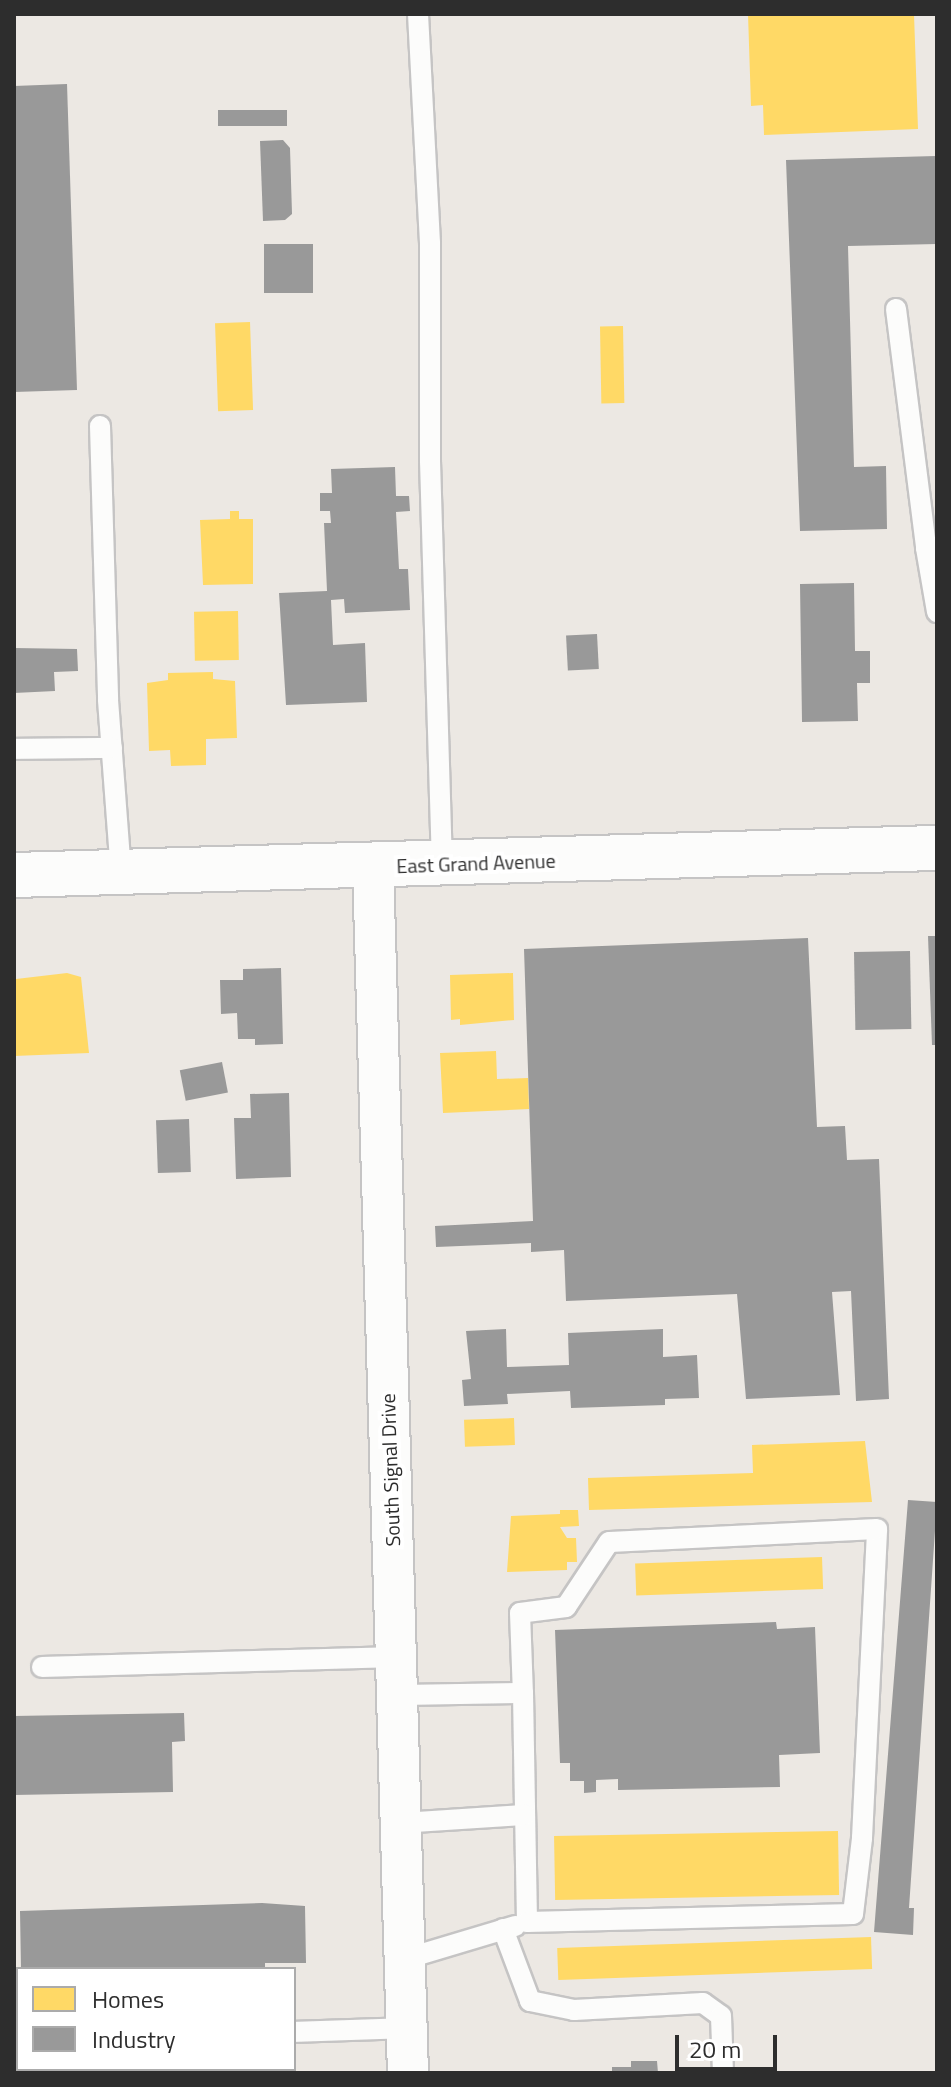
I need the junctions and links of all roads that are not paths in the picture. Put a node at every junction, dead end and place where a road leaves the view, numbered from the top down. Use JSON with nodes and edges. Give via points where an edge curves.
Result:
{"nodes":[{"id":1,"x":418,"y":14,"type":"edge"},
{"id":2,"x":896,"y":309,"type":"dead end"},
{"id":3,"x":100,"y":426,"type":"dead end"},
{"id":4,"x":932,"y":548,"type":"edge"},
{"id":5,"x":937,"y":612,"type":"edge"},
{"id":6,"x":112,"y":748,"type":"junction"},
{"id":7,"x":14,"y":749,"type":"edge"},
{"id":8,"x":937,"y":848,"type":"edge"},
{"id":9,"x":442,"y":864,"type":"junction"},
{"id":10,"x":373,"y":867,"type":"junction"},
{"id":11,"x":121,"y":873,"type":"junction"},
{"id":12,"x":14,"y":875,"type":"edge"},
{"id":13,"x":42,"y":1667,"type":"dead end"},
{"id":14,"x":396,"y":1676,"type":"junction"},
{"id":15,"x":523,"y":1693,"type":"junction"},
{"id":16,"x":525,"y":1815,"type":"junction"},
{"id":17,"x":401,"y":1823,"type":"junction"},
{"id":18,"x":527,"y":1922,"type":"junction"},
{"id":19,"x":503,"y":1929,"type":"junction"},
{"id":20,"x":405,"y":1959,"type":"junction"},
{"id":21,"x":407,"y":2028,"type":"junction"},
{"id":22,"x":296,"y":2032,"type":"edge"},
{"id":23,"x":408,"y":2073,"type":"edge"},
{"id":24,"x":723,"y":2073,"type":"edge"}],
"edges":[{"from":1,"to":9,"type":"lane","via":[[430,243],[430,461]]},
{"from":2,"to":4,"type":"lane"},
{"from":3,"to":6,"type":"lane"},
{"from":4,"to":5,"type":"lane"},
{"from":6,"to":7,"type":"lane"},
{"from":6,"to":11,"type":"lane"},
{"from":8,"to":9,"type":"street","name":"East Grand Avenue"},
{"from":9,"to":10,"type":"street","name":"East Grand Avenue"},
{"from":10,"to":11,"type":"street","name":"East Grand Avenue"},
{"from":10,"to":14,"type":"street","name":"South Signal Drive"},
{"from":11,"to":12,"type":"street","name":"East Grand Avenue"},
{"from":13,"to":14,"type":"lane"},
{"from":14,"to":15,"type":"lane"},
{"from":14,"to":17,"type":"street","name":"South Signal Drive"},
{"from":15,"to":16,"type":"lane"},
{"from":15,"to":18,"type":"lane","via":[[520,1613],[566,1607],[609,1542],[877,1529],[862,1838],[853,1914]]},
{"from":16,"to":17,"type":"lane"},
{"from":16,"to":18,"type":"lane"},
{"from":17,"to":20,"type":"street","name":"South Signal Drive"},
{"from":18,"to":19,"type":"lane"},
{"from":19,"to":20,"type":"lane"},
{"from":19,"to":24,"type":"lane","via":[[530,2001],[574,2010],[703,2003],[721,2016]]},
{"from":20,"to":21,"type":"street","name":"South Signal Drive"},
{"from":21,"to":22,"type":"lane"},
{"from":21,"to":23,"type":"street","name":"South Signal Drive"}]}
